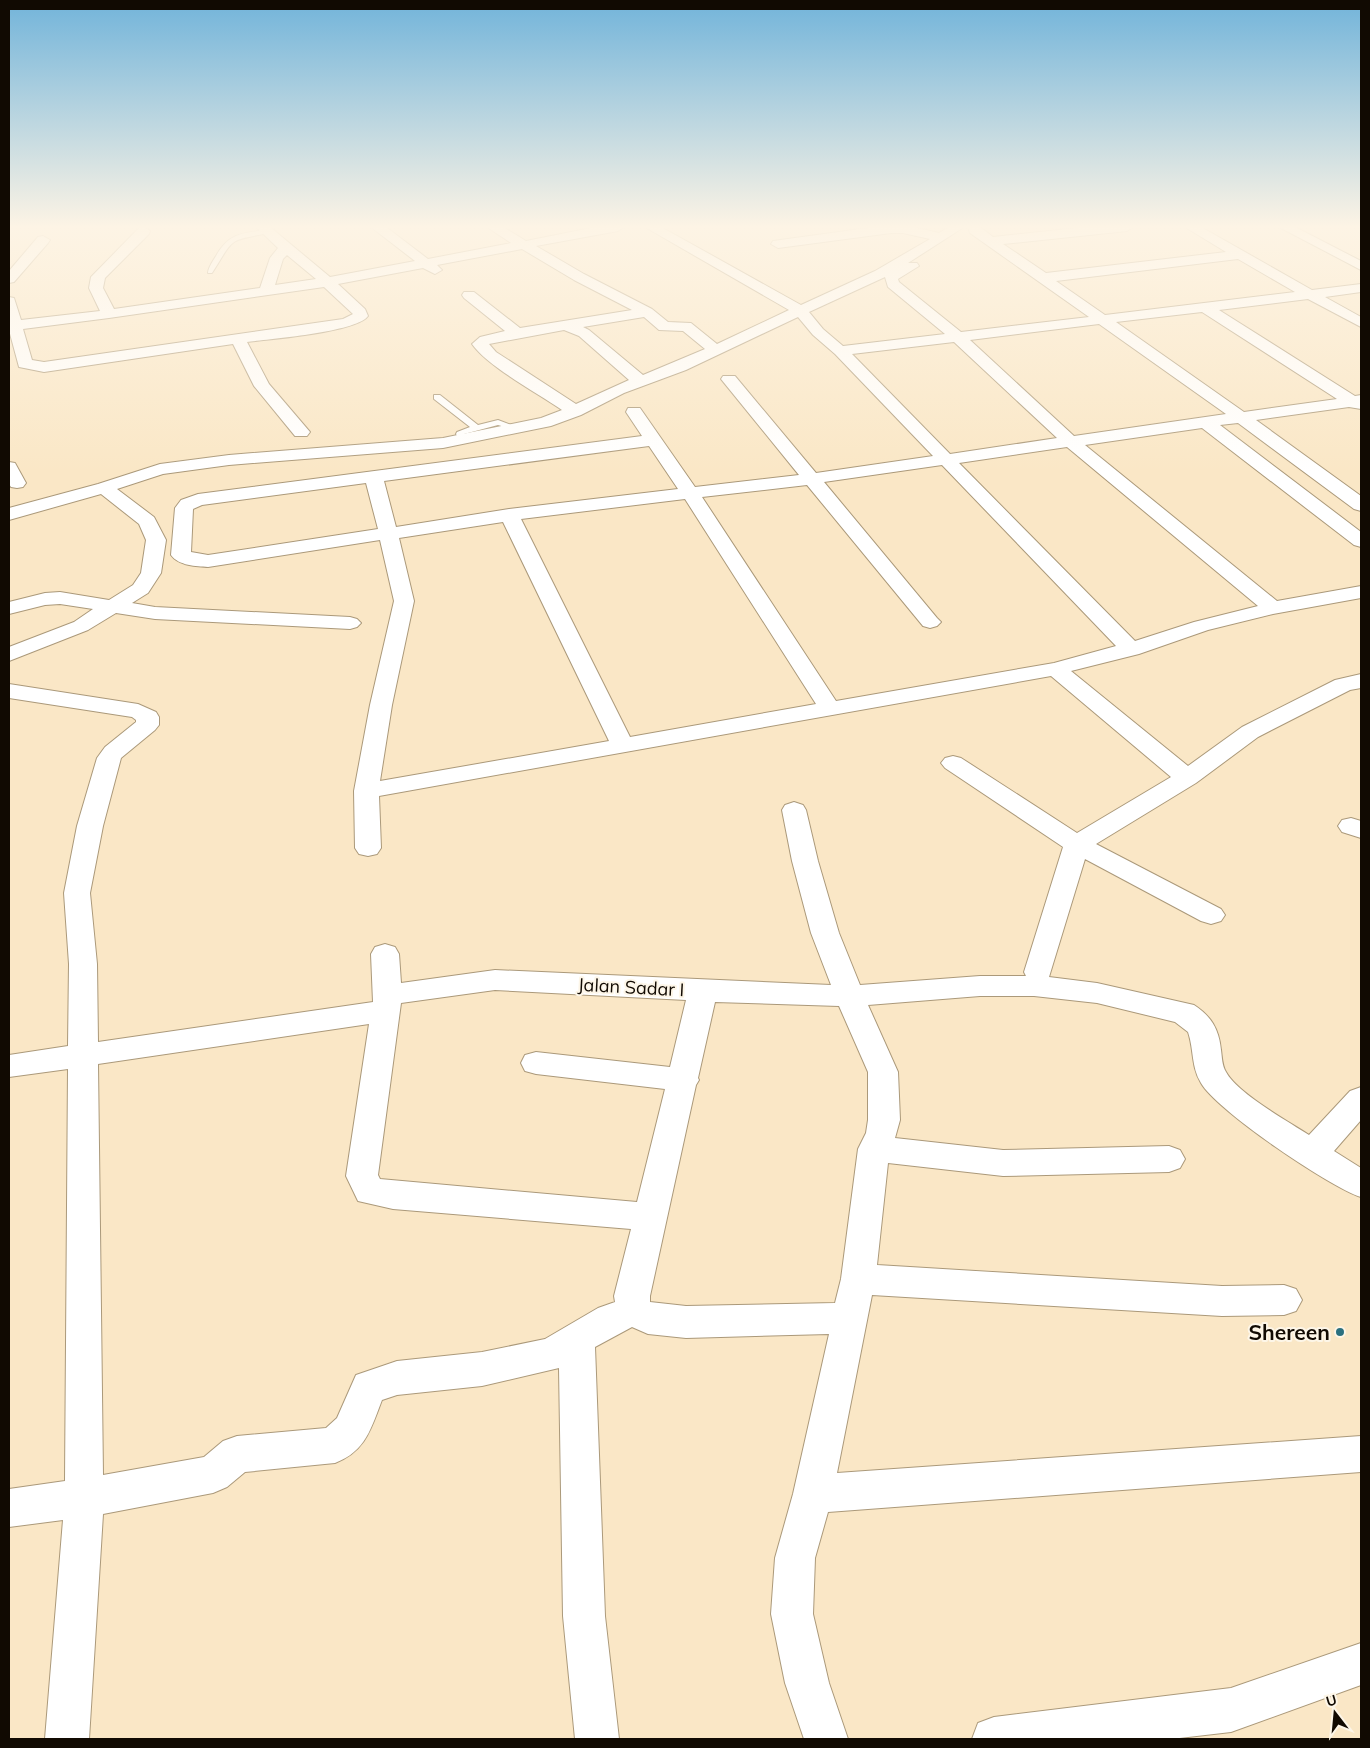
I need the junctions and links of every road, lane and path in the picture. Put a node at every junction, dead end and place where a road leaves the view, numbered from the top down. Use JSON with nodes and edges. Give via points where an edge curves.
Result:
{"nodes":[{"id":1,"x":10,"y":309,"type":"edge"},
{"id":2,"x":106,"y":309,"type":"edge"},
{"id":3,"x":148,"y":309,"type":"edge"},
{"id":4,"x":356,"y":309,"type":"edge"},
{"id":5,"x":486,"y":309,"type":"edge"},
{"id":6,"x":641,"y":309,"type":"edge"},
{"id":7,"x":802,"y":309,"type":"joint"},
{"id":8,"x":924,"y":309,"type":"edge"},
{"id":9,"x":1087,"y":309,"type":"edge"},
{"id":10,"x":1185,"y":309,"type":"edge"},
{"id":11,"x":1209,"y":309,"type":"edge"},
{"id":12,"x":1336,"y":309,"type":"edge"},
{"id":13,"x":647,"y":312,"type":"junction"},
{"id":14,"x":109,"y":314,"type":"junction"},
{"id":15,"x":1103,"y":319,"type":"junction"},
{"id":16,"x":1361,"y":323,"type":"edge"},
{"id":17,"x":567,"y":325,"type":"junction"},
{"id":18,"x":12,"y":326,"type":"edge"},
{"id":19,"x":517,"y":333,"type":"junction"},
{"id":20,"x":957,"y":336,"type":"junction"},
{"id":21,"x":238,"y":339,"type":"junction"},
{"id":22,"x":716,"y":350,"type":"junction"},
{"id":23,"x":840,"y":351,"type":"junction"},
{"id":24,"x":729,"y":379,"type":"dead end"},
{"id":25,"x":641,"y":382,"type":"junction"},
{"id":26,"x":437,"y":397,"type":"dead end"},
{"id":27,"x":1358,"y":403,"type":"edge"},
{"id":28,"x":575,"y":411,"type":"junction"},
{"id":29,"x":634,"y":412,"type":"dead end"},
{"id":30,"x":1237,"y":417,"type":"junction"},
{"id":31,"x":1209,"y":422,"type":"junction"},
{"id":32,"x":476,"y":427,"type":"junction"},
{"id":33,"x":518,"y":429,"type":"junction"},
{"id":34,"x":301,"y":432,"type":"dead end"},
{"id":35,"x":463,"y":440,"type":"junction"},
{"id":36,"x":652,"y":440,"type":"junction"},
{"id":37,"x":1070,"y":442,"type":"junction"},
{"id":38,"x":945,"y":458,"type":"junction"},
{"id":39,"x":374,"y":477,"type":"junction"},
{"id":40,"x":810,"y":479,"type":"junction"},
{"id":41,"x":104,"y":488,"type":"junction"},
{"id":42,"x":690,"y":493,"type":"junction"},
{"id":43,"x":1361,"y":505,"type":"edge"},
{"id":44,"x":9,"y":514,"type":"edge"},
{"id":45,"x":509,"y":515,"type":"junction"},
{"id":46,"x":388,"y":534,"type":"junction"},
{"id":47,"x":1361,"y":541,"type":"edge"},
{"id":48,"x":1361,"y":592,"type":"edge"},
{"id":49,"x":113,"y":606,"type":"junction"},
{"id":50,"x":9,"y":608,"type":"edge"},
{"id":51,"x":1273,"y":608,"type":"junction"},
{"id":52,"x":930,"y":622,"type":"dead end"},
{"id":53,"x":350,"y":623,"type":"dead end"},
{"id":54,"x":1131,"y":649,"type":"junction"},
{"id":55,"x":9,"y":655,"type":"edge"},
{"id":56,"x":1055,"y":669,"type":"junction"},
{"id":57,"x":1361,"y":681,"type":"edge"},
{"id":58,"x":9,"y":691,"type":"edge"},
{"id":59,"x":831,"y":710,"type":"junction"},
{"id":60,"x":624,"y":746,"type":"junction"},
{"id":61,"x":953,"y":763,"type":"dead end"},
{"id":62,"x":1187,"y":778,"type":"junction"},
{"id":63,"x":366,"y":791,"type":"junction"},
{"id":64,"x":794,"y":810,"type":"dead end"},
{"id":65,"x":1077,"y":844,"type":"junction"},
{"id":66,"x":368,"y":848,"type":"dead end"},
{"id":67,"x":1211,"y":915,"type":"dead end"},
{"id":68,"x":385,"y":954,"type":"dead end"},
{"id":69,"x":1038,"y":972,"type":"dead end"},
{"id":70,"x":703,"y":991,"type":"junction"},
{"id":71,"x":849,"y":996,"type":"junction"},
{"id":72,"x":386,"y":1003,"type":"junction"},
{"id":73,"x":84,"y":1056,"type":"junction"},
{"id":74,"x":536,"y":1063,"type":"dead end"},
{"id":75,"x":9,"y":1066,"type":"edge"},
{"id":76,"x":684,"y":1080,"type":"junction"},
{"id":77,"x":1361,"y":1099,"type":"edge"},
{"id":78,"x":874,"y":1149,"type":"junction"},
{"id":79,"x":1312,"y":1154,"type":"junction"},
{"id":80,"x":1169,"y":1159,"type":"dead end"},
{"id":81,"x":1361,"y":1184,"type":"edge"},
{"id":82,"x":650,"y":1217,"type":"junction"},
{"id":83,"x":858,"y":1280,"type":"junction"},
{"id":84,"x":1284,"y":1300,"type":"dead end"},
{"id":85,"x":634,"y":1311,"type":"junction"},
{"id":86,"x":850,"y":1318,"type":"junction"},
{"id":87,"x":577,"y":1339,"type":"junction"},
{"id":88,"x":1361,"y":1454,"type":"edge"},
{"id":89,"x":813,"y":1494,"type":"junction"},
{"id":90,"x":84,"y":1498,"type":"junction"},
{"id":91,"x":9,"y":1508,"type":"edge"},
{"id":92,"x":1361,"y":1664,"type":"edge"},
{"id":93,"x":67,"y":1739,"type":"edge"},
{"id":94,"x":598,"y":1739,"type":"edge"},
{"id":95,"x":826,"y":1739,"type":"edge"},
{"id":96,"x":994,"y":1739,"type":"edge"}],
"edges":[{"from":1,"to":18,"type":"street"},
{"from":2,"to":14,"type":"street"},
{"from":3,"to":14,"type":"street"},
{"from":4,"to":21,"type":"street","via":[[361,316],[347,323]]},
{"from":5,"to":19,"type":"street"},
{"from":6,"to":13,"type":"street"},
{"from":7,"to":22,"type":"street"},
{"from":7,"to":23,"type":"street","via":[[804,324]]},
{"from":8,"to":20,"type":"street"},
{"from":9,"to":15,"type":"street"},
{"from":10,"to":15,"type":"street"},
{"from":11,"to":27,"type":"street"},
{"from":12,"to":16,"type":"street"},
{"from":13,"to":17,"type":"street"},
{"from":13,"to":22,"type":"street","via":[[664,327],[686,326]]},
{"from":14,"to":18,"type":"street"},
{"from":15,"to":20,"type":"street"},
{"from":15,"to":30,"type":"street"},
{"from":17,"to":19,"type":"street"},
{"from":17,"to":25,"type":"street","via":[[584,333]]},
{"from":18,"to":21,"type":"street","via":[[24,364],[44,367]]},
{"from":19,"to":28,"type":"street","via":[[481,342],[481,346]]},
{"from":20,"to":23,"type":"street"},
{"from":20,"to":37,"type":"street"},
{"from":21,"to":34,"type":"street","via":[[262,386]]},
{"from":22,"to":25,"type":"street"},
{"from":23,"to":38,"type":"street"},
{"from":24,"to":40,"type":"street"},
{"from":25,"to":28,"type":"street"},
{"from":26,"to":32,"type":"lane"},
{"from":27,"to":30,"type":"street"},
{"from":28,"to":33,"type":"street"},
{"from":29,"to":36,"type":"street"},
{"from":30,"to":31,"type":"street"},
{"from":30,"to":43,"type":"street"},
{"from":31,"to":37,"type":"street"},
{"from":31,"to":47,"type":"street"},
{"from":32,"to":33,"type":"lane","via":[[502,422]]},
{"from":32,"to":35,"type":"lane","via":[[461,432]]},
{"from":33,"to":35,"type":"street"},
{"from":35,"to":41,"type":"street","via":[[160,469]]},
{"from":36,"to":39,"type":"street"},
{"from":36,"to":42,"type":"street"},
{"from":37,"to":38,"type":"street"},
{"from":37,"to":51,"type":"street"},
{"from":38,"to":40,"type":"street"},
{"from":38,"to":54,"type":"street"},
{"from":39,"to":46,"type":"street"},
{"from":39,"to":46,"type":"street","via":[[198,500],[188,504],[184,508],[181,555],[208,561]]},
{"from":40,"to":42,"type":"street"},
{"from":40,"to":52,"type":"street"},
{"from":41,"to":44,"type":"street"},
{"from":41,"to":49,"type":"street","via":[[147,521],[156,540],[150,573],[140,589]]},
{"from":42,"to":45,"type":"street"},
{"from":42,"to":59,"type":"street"},
{"from":45,"to":46,"type":"street"},
{"from":45,"to":60,"type":"street"},
{"from":46,"to":63,"type":"street","via":[[404,601]]},
{"from":48,"to":51,"type":"street"},
{"from":49,"to":50,"type":"street","via":[[60,598]]},
{"from":49,"to":53,"type":"street","via":[[191,616]]},
{"from":49,"to":55,"type":"street","via":[[82,626]]},
{"from":51,"to":54,"type":"street","via":[[1201,626]]},
{"from":54,"to":56,"type":"street"},
{"from":56,"to":59,"type":"street"},
{"from":56,"to":62,"type":"street"},
{"from":57,"to":62,"type":"street","via":[[1344,685],[1250,732]]},
{"from":58,"to":73,"type":"street","via":[[138,711],[148,718],[147,725],[109,758],[76,893],[83,964]]},
{"from":59,"to":60,"type":"street"},
{"from":60,"to":63,"type":"street"},
{"from":61,"to":65,"type":"street"},
{"from":62,"to":65,"type":"street"},
{"from":63,"to":66,"type":"street"},
{"from":64,"to":71,"type":"street","via":[[825,933]]},
{"from":65,"to":67,"type":"street"},
{"from":65,"to":69,"type":"street"},
{"from":68,"to":72,"type":"street"},
{"from":70,"to":71,"type":"street"},
{"from":70,"to":72,"type":"street","name":"Jalan Sadar I","via":[[495,980],[458,984]]},
{"from":70,"to":76,"type":"street","name":"Jalan Sadar I"},
{"from":71,"to":78,"type":"street","via":[[883,1072],[884,1120]]},
{"from":71,"to":79,"type":"street","via":[[980,986],[1034,986],[1097,993],[1184,1013],[1194,1018],[1205,1032],[1210,1074],[1220,1086]]},
{"from":72,"to":73,"type":"street","name":"Jalan Sadar I"},
{"from":72,"to":82,"type":"street","via":[[362,1176],[370,1191],[393,1196]]},
{"from":73,"to":75,"type":"street","name":"Jalan Sadar I"},
{"from":73,"to":90,"type":"street"},
{"from":74,"to":76,"type":"street"},
{"from":76,"to":82,"type":"street","name":"Jalan Sadar I"},
{"from":77,"to":79,"type":"street"},
{"from":78,"to":80,"type":"street","via":[[1003,1163]]},
{"from":78,"to":83,"type":"street"},
{"from":79,"to":81,"type":"street"},
{"from":82,"to":85,"type":"street","name":"Jalan Sadar I","via":[[632,1296]]},
{"from":83,"to":84,"type":"street","via":[[1222,1301]]},
{"from":83,"to":86,"type":"street"},
{"from":85,"to":86,"type":"street","via":[[648,1318],[686,1322]]},
{"from":85,"to":87,"type":"street","via":[[611,1318]]},
{"from":86,"to":89,"type":"street"},
{"from":87,"to":90,"type":"street","via":[[552,1354],[482,1370],[397,1378],[369,1387],[351,1430],[334,1445],[237,1454],[213,1474]]},
{"from":87,"to":94,"type":"street","via":[[584,1616]]},
{"from":88,"to":89,"type":"street"},
{"from":89,"to":95,"type":"street","via":[[795,1558],[792,1614],[807,1683]]},
{"from":90,"to":91,"type":"street"},
{"from":90,"to":93,"type":"street"},
{"from":92,"to":96,"type":"street","via":[[1231,1710]]}]}
